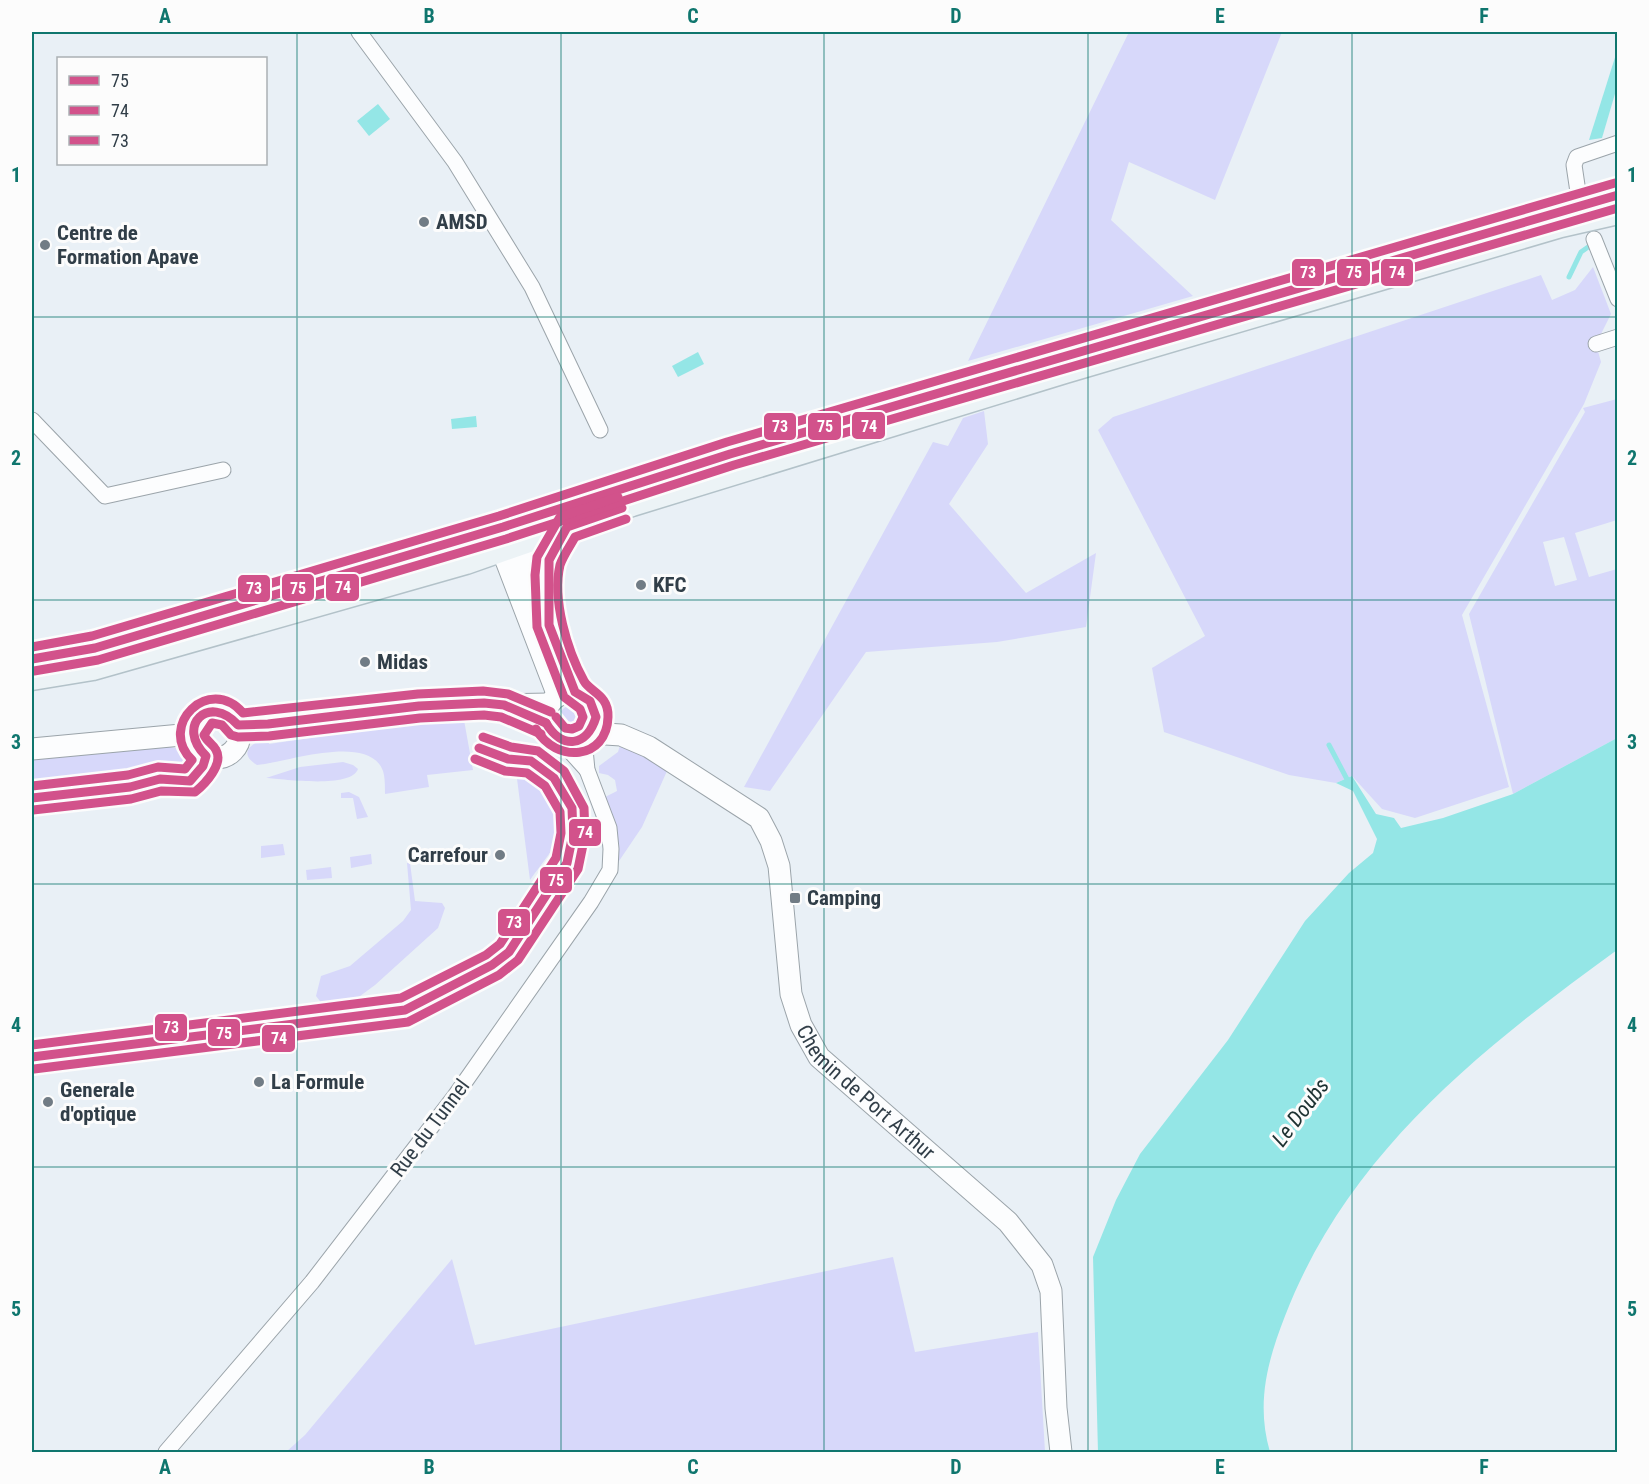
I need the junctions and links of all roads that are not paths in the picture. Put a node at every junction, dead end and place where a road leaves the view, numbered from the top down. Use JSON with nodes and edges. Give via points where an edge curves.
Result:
{"nodes":[{"id":1,"x":358,"y":32,"type":"edge"},
{"id":2,"x":1617,"y":143,"type":"edge"},
{"id":3,"x":1578,"y":192,"type":"dead end"},
{"id":4,"x":1617,"y":195,"type":"edge"},
{"id":5,"x":1617,"y":213,"type":"edge"},
{"id":6,"x":1594,"y":239,"type":"dead end"},
{"id":7,"x":1617,"y":294,"type":"edge"},
{"id":8,"x":1617,"y":337,"type":"edge"},
{"id":9,"x":1596,"y":344,"type":"dead end"},
{"id":10,"x":32,"y":420,"type":"edge"},
{"id":11,"x":600,"y":430,"type":"dead end"},
{"id":12,"x":224,"y":470,"type":"dead end"},
{"id":13,"x":503,"y":527,"type":"junction"},
{"id":14,"x":567,"y":527,"type":"junction"},
{"id":15,"x":511,"y":547,"type":"junction"},
{"id":16,"x":466,"y":563,"type":"junction"},
{"id":17,"x":513,"y":576,"type":"junction"},
{"id":18,"x":549,"y":625,"type":"junction"},
{"id":19,"x":32,"y":659,"type":"edge"},
{"id":20,"x":32,"y":679,"type":"edge"},
{"id":21,"x":557,"y":704,"type":"junction"},
{"id":22,"x":238,"y":725,"type":"junction"},
{"id":23,"x":590,"y":730,"type":"junction"},
{"id":24,"x":192,"y":734,"type":"junction"},
{"id":25,"x":560,"y":740,"type":"junction"},
{"id":26,"x":32,"y":749,"type":"edge"},
{"id":27,"x":587,"y":770,"type":"junction"},
{"id":28,"x":165,"y":1452,"type":"edge"},
{"id":29,"x":1061,"y":1452,"type":"edge"}],
"edges":[{"from":1,"to":11,"type":"street","via":[[455,162],[532,287]]},
{"from":2,"to":3,"type":"street","via":[[1577,157]]},
{"from":4,"to":13,"type":"main road","via":[[730,454]]},
{"from":5,"to":14,"type":"main road","via":[[1065,372]]},
{"from":6,"to":7,"type":"street"},
{"from":8,"to":9,"type":"street"},
{"from":10,"to":12,"type":"street","via":[[105,496]]},
{"from":13,"to":15,"type":"street"},
{"from":13,"to":19,"type":"main road","via":[[94,648]]},
{"from":14,"to":15,"type":"main road"},
{"from":14,"to":18,"type":"street","via":[[549,560],[546,576]]},
{"from":15,"to":16,"type":"main road"},
{"from":15,"to":17,"type":"street"},
{"from":15,"to":18,"type":"street"},
{"from":16,"to":17,"type":"street","via":[[500,568]]},
{"from":16,"to":20,"type":"main road","via":[[93,669]]},
{"from":17,"to":21,"type":"street"},
{"from":18,"to":21,"type":"street"},
{"from":21,"to":22,"type":"street","via":[[419,706]]},
{"from":21,"to":23,"type":"street","via":[[590,701]]},
{"from":21,"to":25,"type":"street","via":[[554,737]]},
{"from":22,"to":24,"type":"street","via":[[227,713],[211,711],[198,718]]},
{"from":22,"to":24,"type":"street","via":[[237,746],[220,758],[200,752]]},
{"from":23,"to":25,"type":"street","name":"Chemin de Port Arthur","via":[[569,743]]},
{"from":23,"to":27,"type":"street","name":"Rue du Tunnel"},
{"from":23,"to":29,"type":"street","name":"Chemin de Port Arthur","via":[[625,726],[649,747],[759,818],[775,851],[783,886],[791,994],[801,1025],[819,1057],[1008,1222],[1042,1265],[1051,1291]]},
{"from":24,"to":26,"type":"street"},
{"from":25,"to":27,"type":"street","name":"Rue du Tunnel"},
{"from":27,"to":28,"type":"street","name":"Rue du Tunnel","via":[[609,828],[611,849],[610,870],[591,902],[455,1096],[319,1273]]}]}
